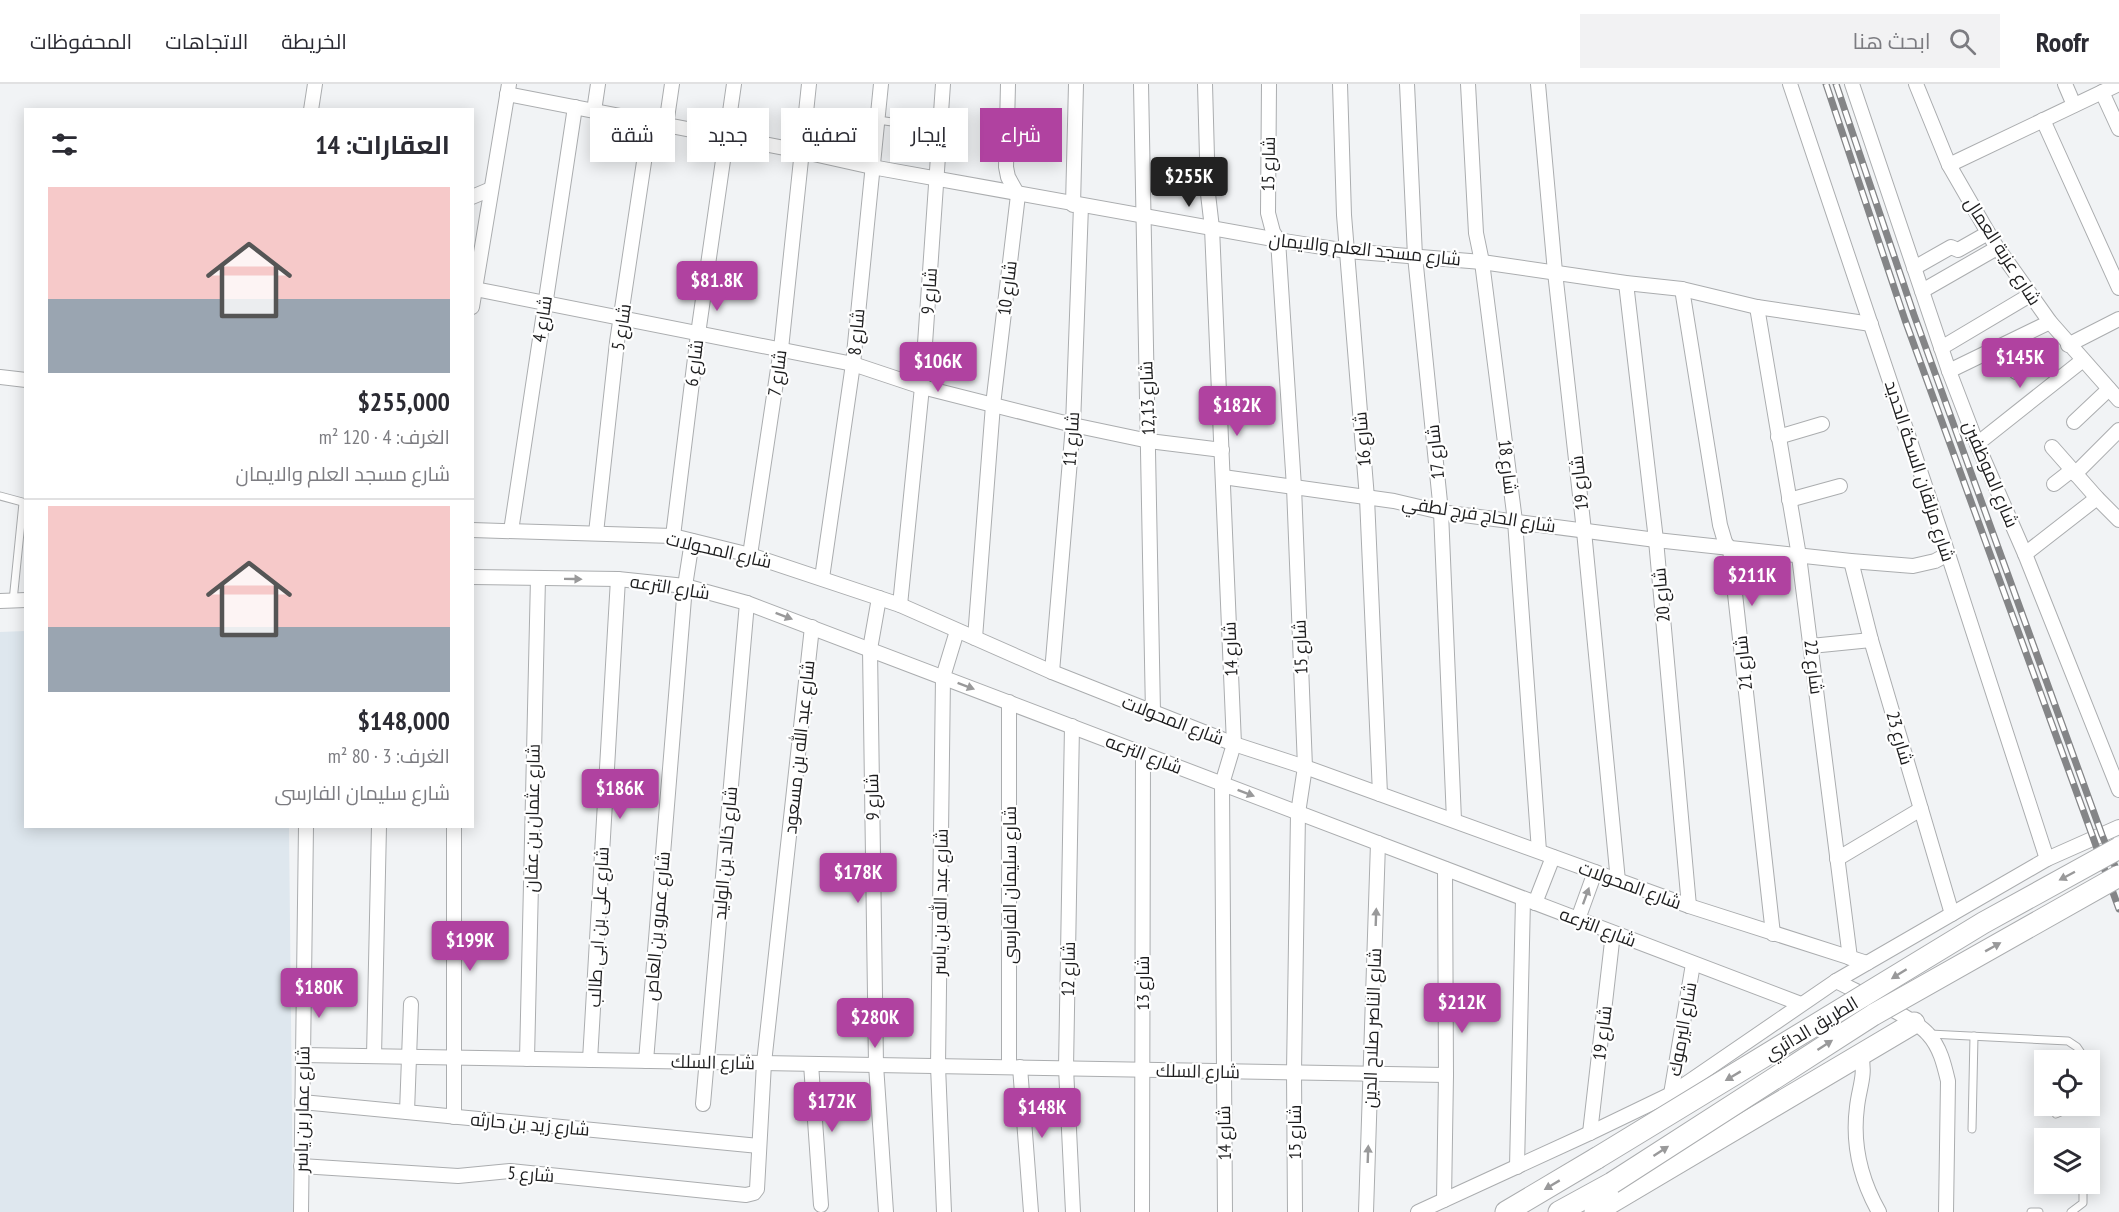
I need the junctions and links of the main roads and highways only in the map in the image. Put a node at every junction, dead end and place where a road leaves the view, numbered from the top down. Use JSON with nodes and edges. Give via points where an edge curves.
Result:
{"nodes":[{"id":1,"x":2119,"y":848,"type":"edge"},
{"id":2,"x":2119,"y":876,"type":"edge"},
{"id":3,"x":1921,"y":1028,"type":"road end"},
{"id":4,"x":1506,"y":1212,"type":"edge"},
{"id":5,"x":1559,"y":1212,"type":"edge"},
{"id":6,"x":1595,"y":1212,"type":"edge"}],
"edges":[{"from":1,"to":4,"type":"main road","name":"الطريق الدائري","one_way":true,"bridge":true,"via":[[1983,923]]},
{"from":5,"to":2,"type":"main road","name":"الطريق الدائري","one_way":true,"bridge":true,"via":[[1612,1183],[1873,1015]]},
{"from":3,"to":6,"type":"main road","via":[[1861,1056]]}]}
